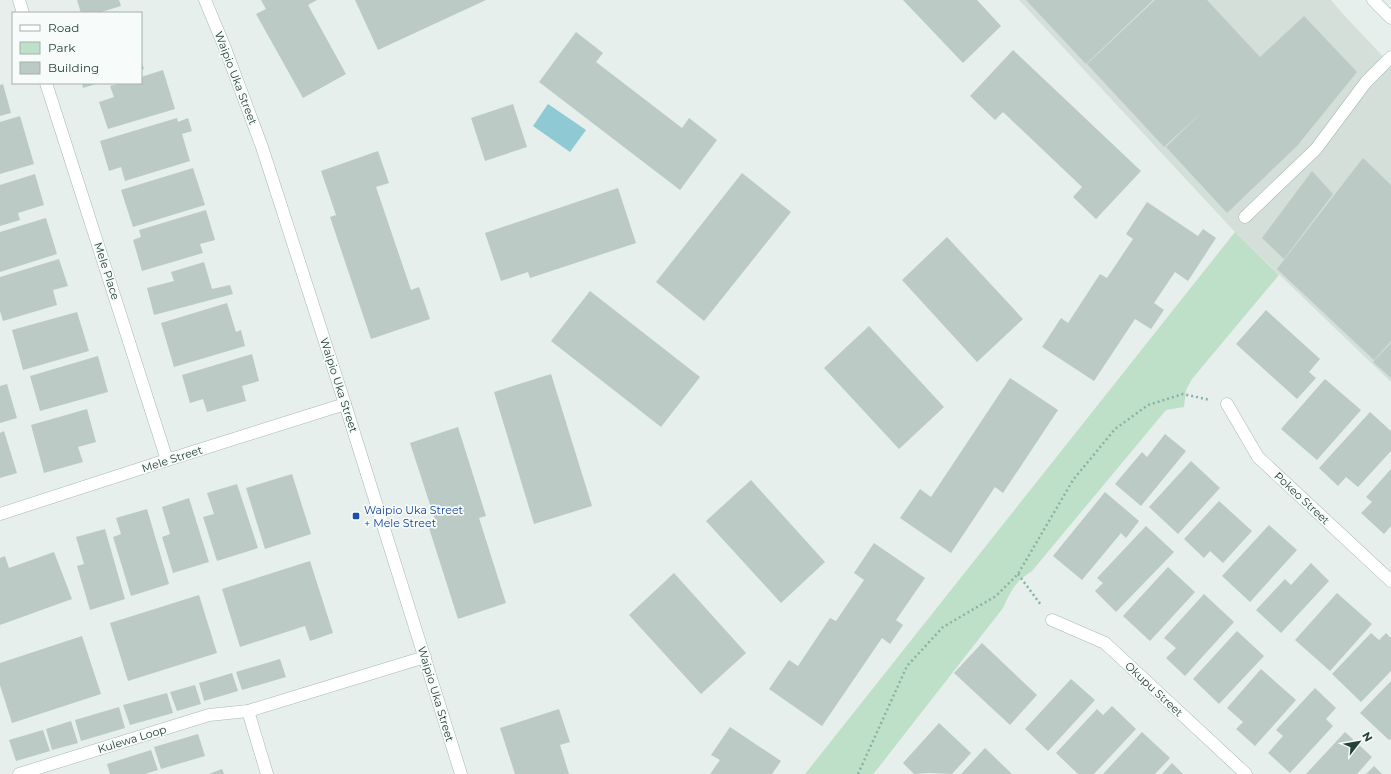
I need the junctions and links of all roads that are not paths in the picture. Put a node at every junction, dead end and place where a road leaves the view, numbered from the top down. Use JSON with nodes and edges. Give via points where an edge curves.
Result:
{"nodes":[{"id":1,"x":19,"y":0,"type":"edge"},
{"id":2,"x":205,"y":0,"type":"edge"},
{"id":3,"x":1374,"y":0,"type":"edge"},
{"id":4,"x":23,"y":12,"type":"edge"},
{"id":5,"x":1391,"y":18,"type":"edge"},
{"id":6,"x":1391,"y":56,"type":"edge"},
{"id":7,"x":46,"y":84,"type":"edge"},
{"id":8,"x":1245,"y":217,"type":"dead end"},
{"id":9,"x":345,"y":404,"type":"junction"},
{"id":10,"x":1227,"y":404,"type":"road end"},
{"id":11,"x":167,"y":460,"type":"junction"},
{"id":12,"x":0,"y":514,"type":"edge"},
{"id":13,"x":1391,"y":581,"type":"edge"},
{"id":14,"x":1052,"y":620,"type":"road end"},
{"id":15,"x":425,"y":657,"type":"junction"},
{"id":16,"x":248,"y":712,"type":"junction"},
{"id":17,"x":18,"y":774,"type":"edge"},
{"id":18,"x":267,"y":774,"type":"edge"},
{"id":19,"x":461,"y":774,"type":"edge"},
{"id":20,"x":1246,"y":774,"type":"edge"}],
"edges":[{"from":1,"to":4,"type":"street"},
{"from":2,"to":9,"type":"street","name":"Waipio Uka Street","via":[[262,147]]},
{"from":3,"to":5,"type":"street"},
{"from":6,"to":8,"type":"street","via":[[1366,82],[1316,148]]},
{"from":7,"to":11,"type":"street","name":"Mele Place"},
{"from":9,"to":11,"type":"street","name":"Mele Street"},
{"from":9,"to":15,"type":"street","name":"Waipio Uka Street"},
{"from":10,"to":13,"type":"street","name":"Pokeo Street","via":[[1258,457]]},
{"from":11,"to":12,"type":"street","name":"Mele Street"},
{"from":14,"to":20,"type":"street","name":"Okupu Street","via":[[1105,643]]},
{"from":15,"to":16,"type":"street","name":"Kulewa Loop"},
{"from":15,"to":19,"type":"street","name":"Waipio Uka Street"},
{"from":16,"to":17,"type":"street","name":"Kulewa Loop","via":[[209,715]]},
{"from":16,"to":18,"type":"street"}]}
